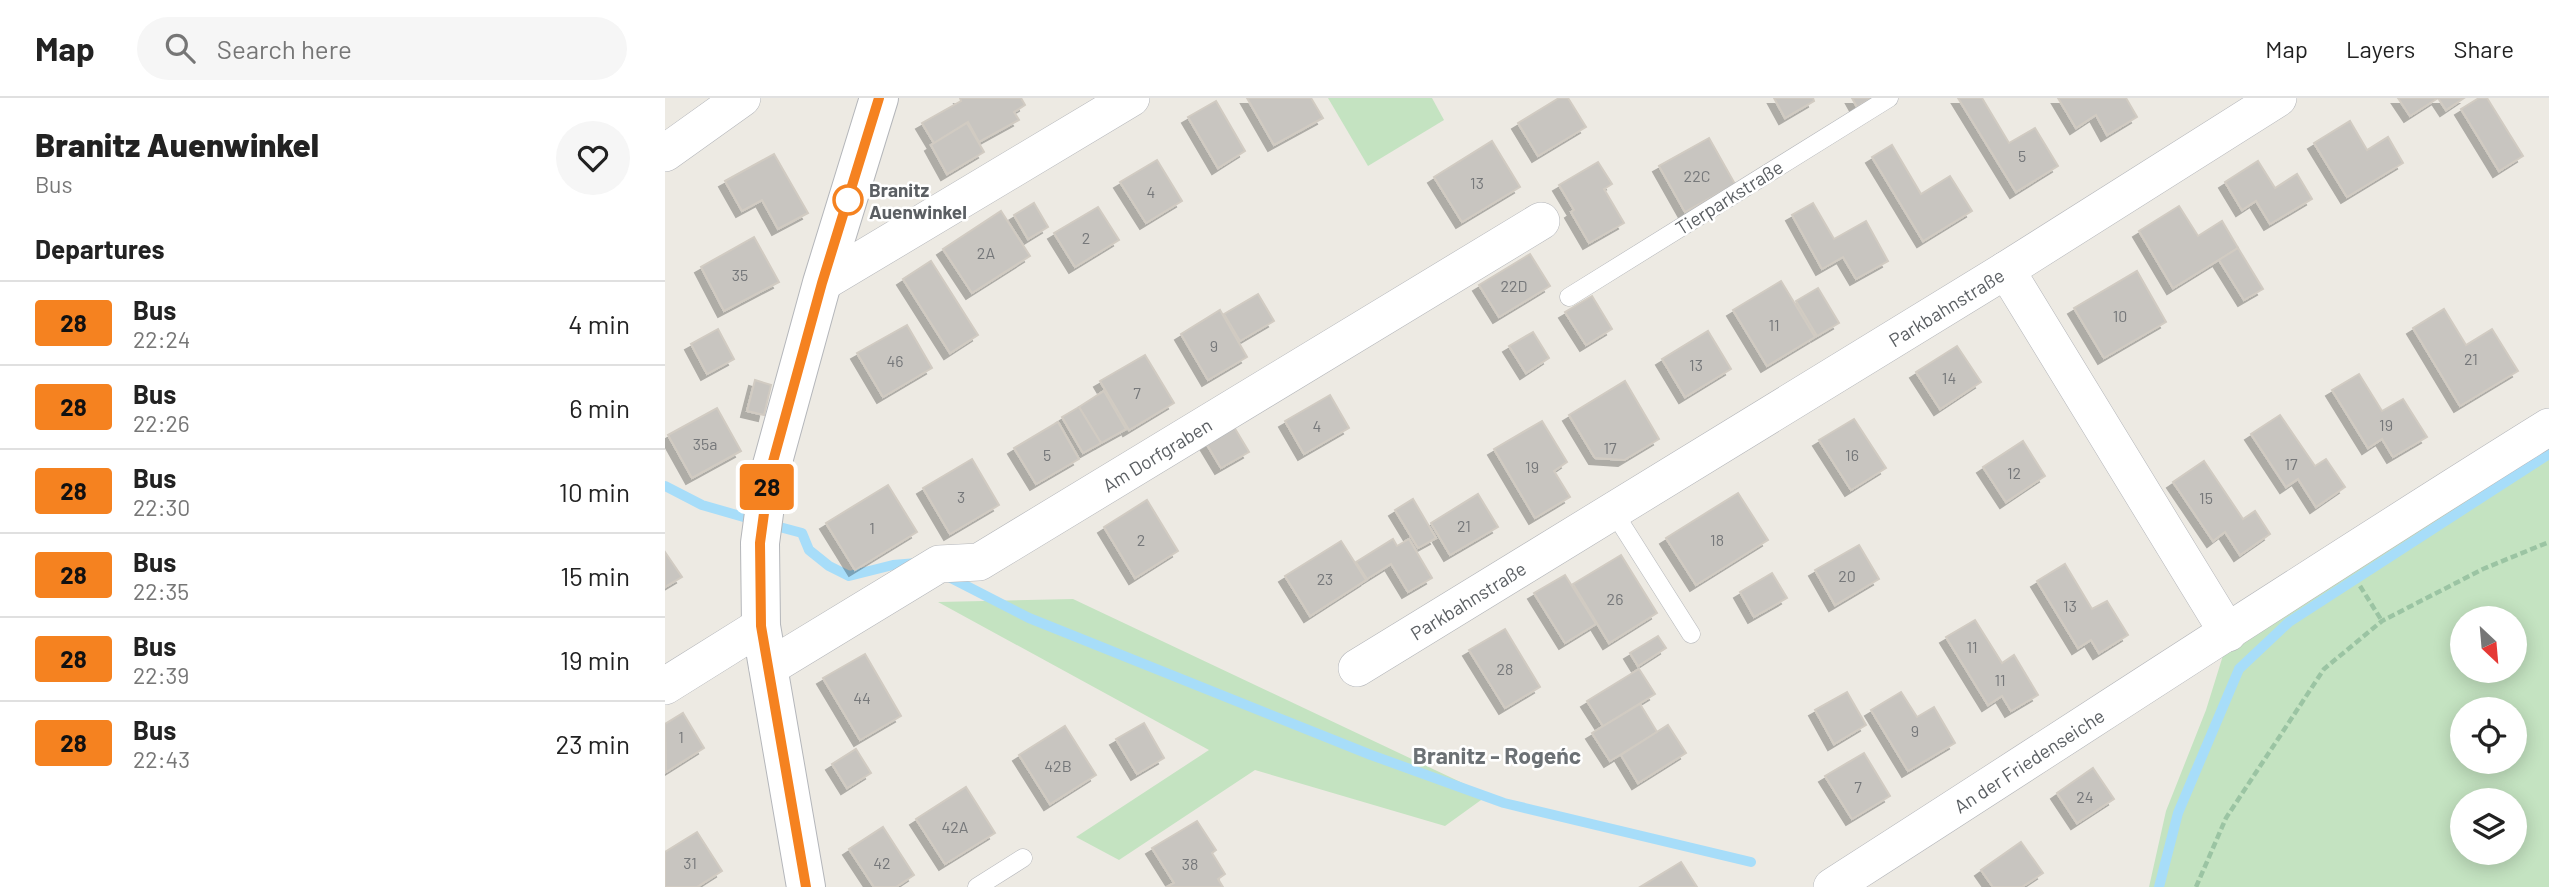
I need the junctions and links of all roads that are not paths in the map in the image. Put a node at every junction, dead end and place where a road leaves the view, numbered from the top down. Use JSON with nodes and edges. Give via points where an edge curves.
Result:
{"nodes":[{"id":1,"x":742,"y":98,"type":"edge"},
{"id":2,"x":879,"y":98,"type":"edge"},
{"id":3,"x":1131,"y":98,"type":"edge"},
{"id":4,"x":1889,"y":98,"type":"edge"},
{"id":5,"x":2278,"y":98,"type":"edge"},
{"id":6,"x":665,"y":153,"type":"edge"},
{"id":7,"x":1541,"y":221,"type":"dead end"},
{"id":8,"x":2006,"y":270,"type":"junction"},
{"id":9,"x":822,"y":283,"type":"junction"},
{"id":10,"x":1569,"y":297,"type":"dead end"},
{"id":11,"x":2549,"y":427,"type":"edge"},
{"id":12,"x":1613,"y":512,"type":"junction"},
{"id":13,"x":761,"y":626,"type":"junction"},
{"id":14,"x":2228,"y":633,"type":"junction"},
{"id":15,"x":1691,"y":634,"type":"dead end"},
{"id":16,"x":768,"y":668,"type":"junction"},
{"id":17,"x":1357,"y":668,"type":"dead end"},
{"id":18,"x":665,"y":686,"type":"edge"},
{"id":19,"x":1023,"y":858,"type":"dead end"},
{"id":20,"x":806,"y":887,"type":"edge"},
{"id":21,"x":977,"y":887,"type":"edge"},
{"id":22,"x":1832,"y":887,"type":"edge"}],
"edges":[{"from":1,"to":6,"type":"street"},
{"from":2,"to":9,"type":"street"},
{"from":3,"to":9,"type":"street"},
{"from":4,"to":10,"type":"lane","name":"Tierparkstraße"},
{"from":5,"to":8,"type":"street","name":"Parkbahnstraße"},
{"from":7,"to":16,"type":"street","name":"Am Dorfgraben","via":[[979,562],[939,564]]},
{"from":8,"to":12,"type":"street","name":"Parkbahnstraße"},
{"from":8,"to":14,"type":"street"},
{"from":9,"to":13,"type":"street","via":[[769,476],[760,543]]},
{"from":11,"to":14,"type":"street","name":"An der Friedenseiche","via":[[2341,556]]},
{"from":12,"to":15,"type":"lane"},
{"from":12,"to":17,"type":"street","name":"Parkbahnstraße"},
{"from":13,"to":16,"type":"street"},
{"from":13,"to":18,"type":"street"},
{"from":14,"to":22,"type":"street","name":"An der Friedenseiche"},
{"from":16,"to":20,"type":"street"},
{"from":19,"to":21,"type":"lane"}]}
